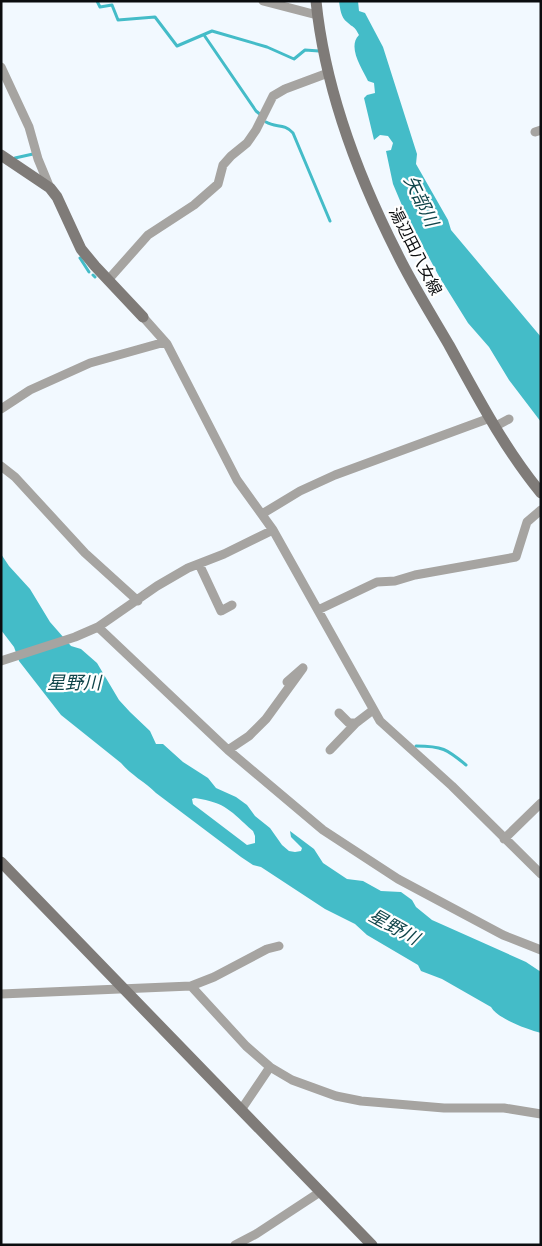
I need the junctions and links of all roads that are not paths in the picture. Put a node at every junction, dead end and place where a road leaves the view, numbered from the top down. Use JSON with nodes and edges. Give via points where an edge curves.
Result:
{"nodes":[{"id":1,"x":263,"y":1,"type":"edge"},
{"id":2,"x":316,"y":1,"type":"edge"},
{"id":3,"x":318,"y":15,"type":"junction"},
{"id":4,"x":1,"y":67,"type":"edge"},
{"id":5,"x":328,"y":73,"type":"junction"},
{"id":6,"x":1,"y":155,"type":"edge"},
{"id":7,"x":50,"y":188,"type":"junction"},
{"id":8,"x":108,"y":280,"type":"junction"},
{"id":9,"x":143,"y":317,"type":"joint"},
{"id":10,"x":165,"y":342,"type":"junction"},
{"id":11,"x":1,"y":409,"type":"edge"},
{"id":12,"x":509,"y":419,"type":"dead end"},
{"id":13,"x":493,"y":422,"type":"junction"},
{"id":14,"x":1,"y":466,"type":"edge"},
{"id":15,"x":541,"y":493,"type":"edge"},
{"id":16,"x":541,"y":510,"type":"edge"},
{"id":17,"x":262,"y":514,"type":"junction"},
{"id":18,"x":273,"y":530,"type":"junction"},
{"id":19,"x":199,"y":564,"type":"junction"},
{"id":20,"x":138,"y":601,"type":"junction"},
{"id":21,"x":232,"y":605,"type":"dead end"},
{"id":22,"x":318,"y":610,"type":"junction"},
{"id":23,"x":98,"y":627,"type":"junction"},
{"id":24,"x":1,"y":662,"type":"edge"},
{"id":25,"x":286,"y":682,"type":"dead end"},
{"id":26,"x":373,"y":710,"type":"junction"},
{"id":27,"x":339,"y":713,"type":"dead end"},
{"id":28,"x":356,"y":723,"type":"junction"},
{"id":29,"x":228,"y":750,"type":"junction"},
{"id":30,"x":330,"y":750,"type":"dead end"},
{"id":31,"x":541,"y":803,"type":"edge"},
{"id":32,"x":504,"y":839,"type":"junction"},
{"id":33,"x":1,"y":862,"type":"edge"},
{"id":34,"x":541,"y":874,"type":"edge"},
{"id":35,"x":279,"y":946,"type":"dead end"},
{"id":36,"x":541,"y":950,"type":"edge"},
{"id":37,"x":191,"y":986,"type":"junction"},
{"id":38,"x":123,"y":988,"type":"junction"},
{"id":39,"x":1,"y":994,"type":"edge"},
{"id":40,"x":270,"y":1066,"type":"junction"},
{"id":41,"x":242,"y":1110,"type":"junction"},
{"id":42,"x":541,"y":1114,"type":"edge"},
{"id":43,"x":320,"y":1192,"type":"junction"},
{"id":44,"x":235,"y":1245,"type":"edge"},
{"id":45,"x":372,"y":1245,"type":"edge"}],
"edges":[{"from":1,"to":3,"type":"street"},
{"from":2,"to":3,"type":"street","name":"湯辺田八女線"},
{"from":3,"to":5,"type":"street","name":"湯辺田八女線"},
{"from":4,"to":7,"type":"street","via":[[29,127]]},
{"from":5,"to":8,"type":"street","via":[[273,96],[247,143],[223,165],[218,184],[194,205],[148,235]]},
{"from":5,"to":13,"type":"street","name":"湯辺田八女線","via":[[341,119],[379,216],[397,254]]},
{"from":6,"to":7,"type":"street"},
{"from":7,"to":8,"type":"street","via":[[81,249]]},
{"from":8,"to":9,"type":"street"},
{"from":9,"to":10,"type":"street"},
{"from":10,"to":11,"type":"street","via":[[90,363],[30,390]]},
{"from":10,"to":17,"type":"street","via":[[237,480]]},
{"from":12,"to":13,"type":"street"},
{"from":13,"to":15,"type":"street","name":"湯辺田八女線"},
{"from":13,"to":17,"type":"street","via":[[335,475]]},
{"from":14,"to":20,"type":"street"},
{"from":16,"to":22,"type":"street","via":[[527,522],[516,557],[377,582]]},
{"from":17,"to":18,"type":"street"},
{"from":18,"to":19,"type":"street"},
{"from":18,"to":22,"type":"street"},
{"from":19,"to":20,"type":"street","via":[[157,586]]},
{"from":19,"to":21,"type":"street","via":[[220,611]]},
{"from":20,"to":23,"type":"street"},
{"from":22,"to":26,"type":"street"},
{"from":23,"to":24,"type":"street"},
{"from":23,"to":29,"type":"street"},
{"from":25,"to":29,"type":"street","via":[[302,668],[266,718],[249,736]]},
{"from":26,"to":28,"type":"street"},
{"from":26,"to":32,"type":"street","via":[[380,721],[452,786]]},
{"from":27,"to":28,"type":"street","via":[[349,723]]},
{"from":28,"to":30,"type":"street"},
{"from":29,"to":36,"type":"street","via":[[323,830],[372,862],[503,935]]},
{"from":31,"to":32,"type":"street"},
{"from":32,"to":34,"type":"street"},
{"from":33,"to":38,"type":"street"},
{"from":35,"to":37,"type":"street"},
{"from":37,"to":38,"type":"street"},
{"from":37,"to":40,"type":"street","via":[[246,1046]]},
{"from":38,"to":39,"type":"street"},
{"from":38,"to":41,"type":"street"},
{"from":40,"to":41,"type":"street"},
{"from":40,"to":42,"type":"street","via":[[292,1080],[361,1101],[444,1108],[504,1108]]},
{"from":41,"to":43,"type":"street"},
{"from":43,"to":44,"type":"street"},
{"from":43,"to":45,"type":"street"}]}
